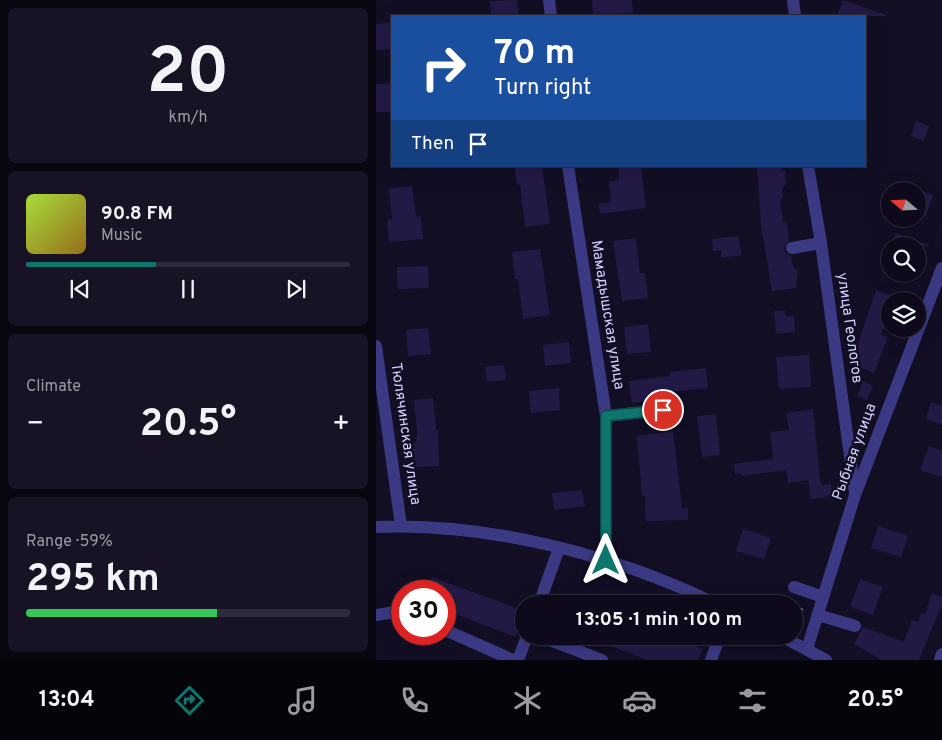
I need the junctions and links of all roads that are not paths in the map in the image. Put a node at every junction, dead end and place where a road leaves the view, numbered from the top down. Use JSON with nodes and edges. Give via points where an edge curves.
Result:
{"nodes":[{"id":1,"x":549,"y":0,"type":"edge"},
{"id":2,"x":794,"y":0,"type":"edge"},
{"id":3,"x":551,"y":15,"type":"edge"},
{"id":4,"x":795,"y":15,"type":"edge"},
{"id":5,"x":568,"y":167,"type":"edge"},
{"id":6,"x":808,"y":167,"type":"edge"},
{"id":7,"x":822,"y":243,"type":"junction"},
{"id":8,"x":792,"y":248,"type":"dead end"},
{"id":9,"x":942,"y":268,"type":"edge"},
{"id":10,"x":376,"y":346,"type":"edge"},
{"id":11,"x":663,"y":410,"type":"dead end"},
{"id":12,"x":606,"y":416,"type":"junction"},
{"id":13,"x":855,"y":495,"type":"junction"},
{"id":14,"x":401,"y":526,"type":"junction"},
{"id":15,"x":376,"y":527,"type":"edge"},
{"id":16,"x":559,"y":548,"type":"junction"},
{"id":17,"x":606,"y":560,"type":"junction"},
{"id":18,"x":794,"y":587,"type":"dead end"},
{"id":19,"x":542,"y":595,"type":"edge"},
{"id":20,"x":698,"y":595,"type":"edge"},
{"id":21,"x":823,"y":597,"type":"junction"},
{"id":22,"x":391,"y":613,"type":"edge"},
{"id":23,"x":376,"y":615,"type":"edge"},
{"id":24,"x":818,"y":615,"type":"junction"},
{"id":25,"x":855,"y":626,"type":"dead end"},
{"id":26,"x":456,"y":635,"type":"edge"},
{"id":27,"x":524,"y":645,"type":"edge"},
{"id":28,"x":563,"y":645,"type":"edge"},
{"id":29,"x":717,"y":645,"type":"edge"},
{"id":30,"x":798,"y":645,"type":"edge"},
{"id":31,"x":807,"y":650,"type":"junction"},
{"id":32,"x":942,"y":654,"type":"edge"},
{"id":33,"x":513,"y":660,"type":"edge"},
{"id":34,"x":518,"y":660,"type":"edge"},
{"id":35,"x":602,"y":660,"type":"edge"},
{"id":36,"x":711,"y":660,"type":"edge"},
{"id":37,"x":826,"y":660,"type":"edge"},
{"id":38,"x":940,"y":660,"type":"edge"}],
"edges":[{"from":1,"to":3,"type":"street"},
{"from":2,"to":4,"type":"street"},
{"from":5,"to":12,"type":"street","name":"Мамадышская улица"},
{"from":6,"to":7,"type":"street","name":"улица Геологов"},
{"from":7,"to":8,"type":"street"},
{"from":7,"to":13,"type":"street","name":"улица Геологов"},
{"from":9,"to":13,"type":"street","name":"Рыбная улица"},
{"from":10,"to":14,"type":"street","name":"Тюлячинская улица"},
{"from":11,"to":12,"type":"street"},
{"from":12,"to":17,"type":"street","name":"Мамадышская улица"},
{"from":13,"to":21,"type":"street","name":"Рыбная улица"},
{"from":14,"to":15,"type":"street"},
{"from":14,"to":16,"type":"street","via":[[514,538]]},
{"from":16,"to":17,"type":"street"},
{"from":16,"to":19,"type":"street"},
{"from":17,"to":20,"type":"street"},
{"from":18,"to":21,"type":"street"},
{"from":21,"to":24,"type":"street","name":"Рыбная улица"},
{"from":22,"to":23,"type":"street"},
{"from":24,"to":25,"type":"street"},
{"from":24,"to":31,"type":"street","name":"Рыбная улица"},
{"from":26,"to":33,"type":"street"},
{"from":27,"to":34,"type":"street"},
{"from":28,"to":35,"type":"street"},
{"from":29,"to":36,"type":"street"},
{"from":30,"to":31,"type":"street"},
{"from":31,"to":37,"type":"street"},
{"from":32,"to":38,"type":"street"}]}
